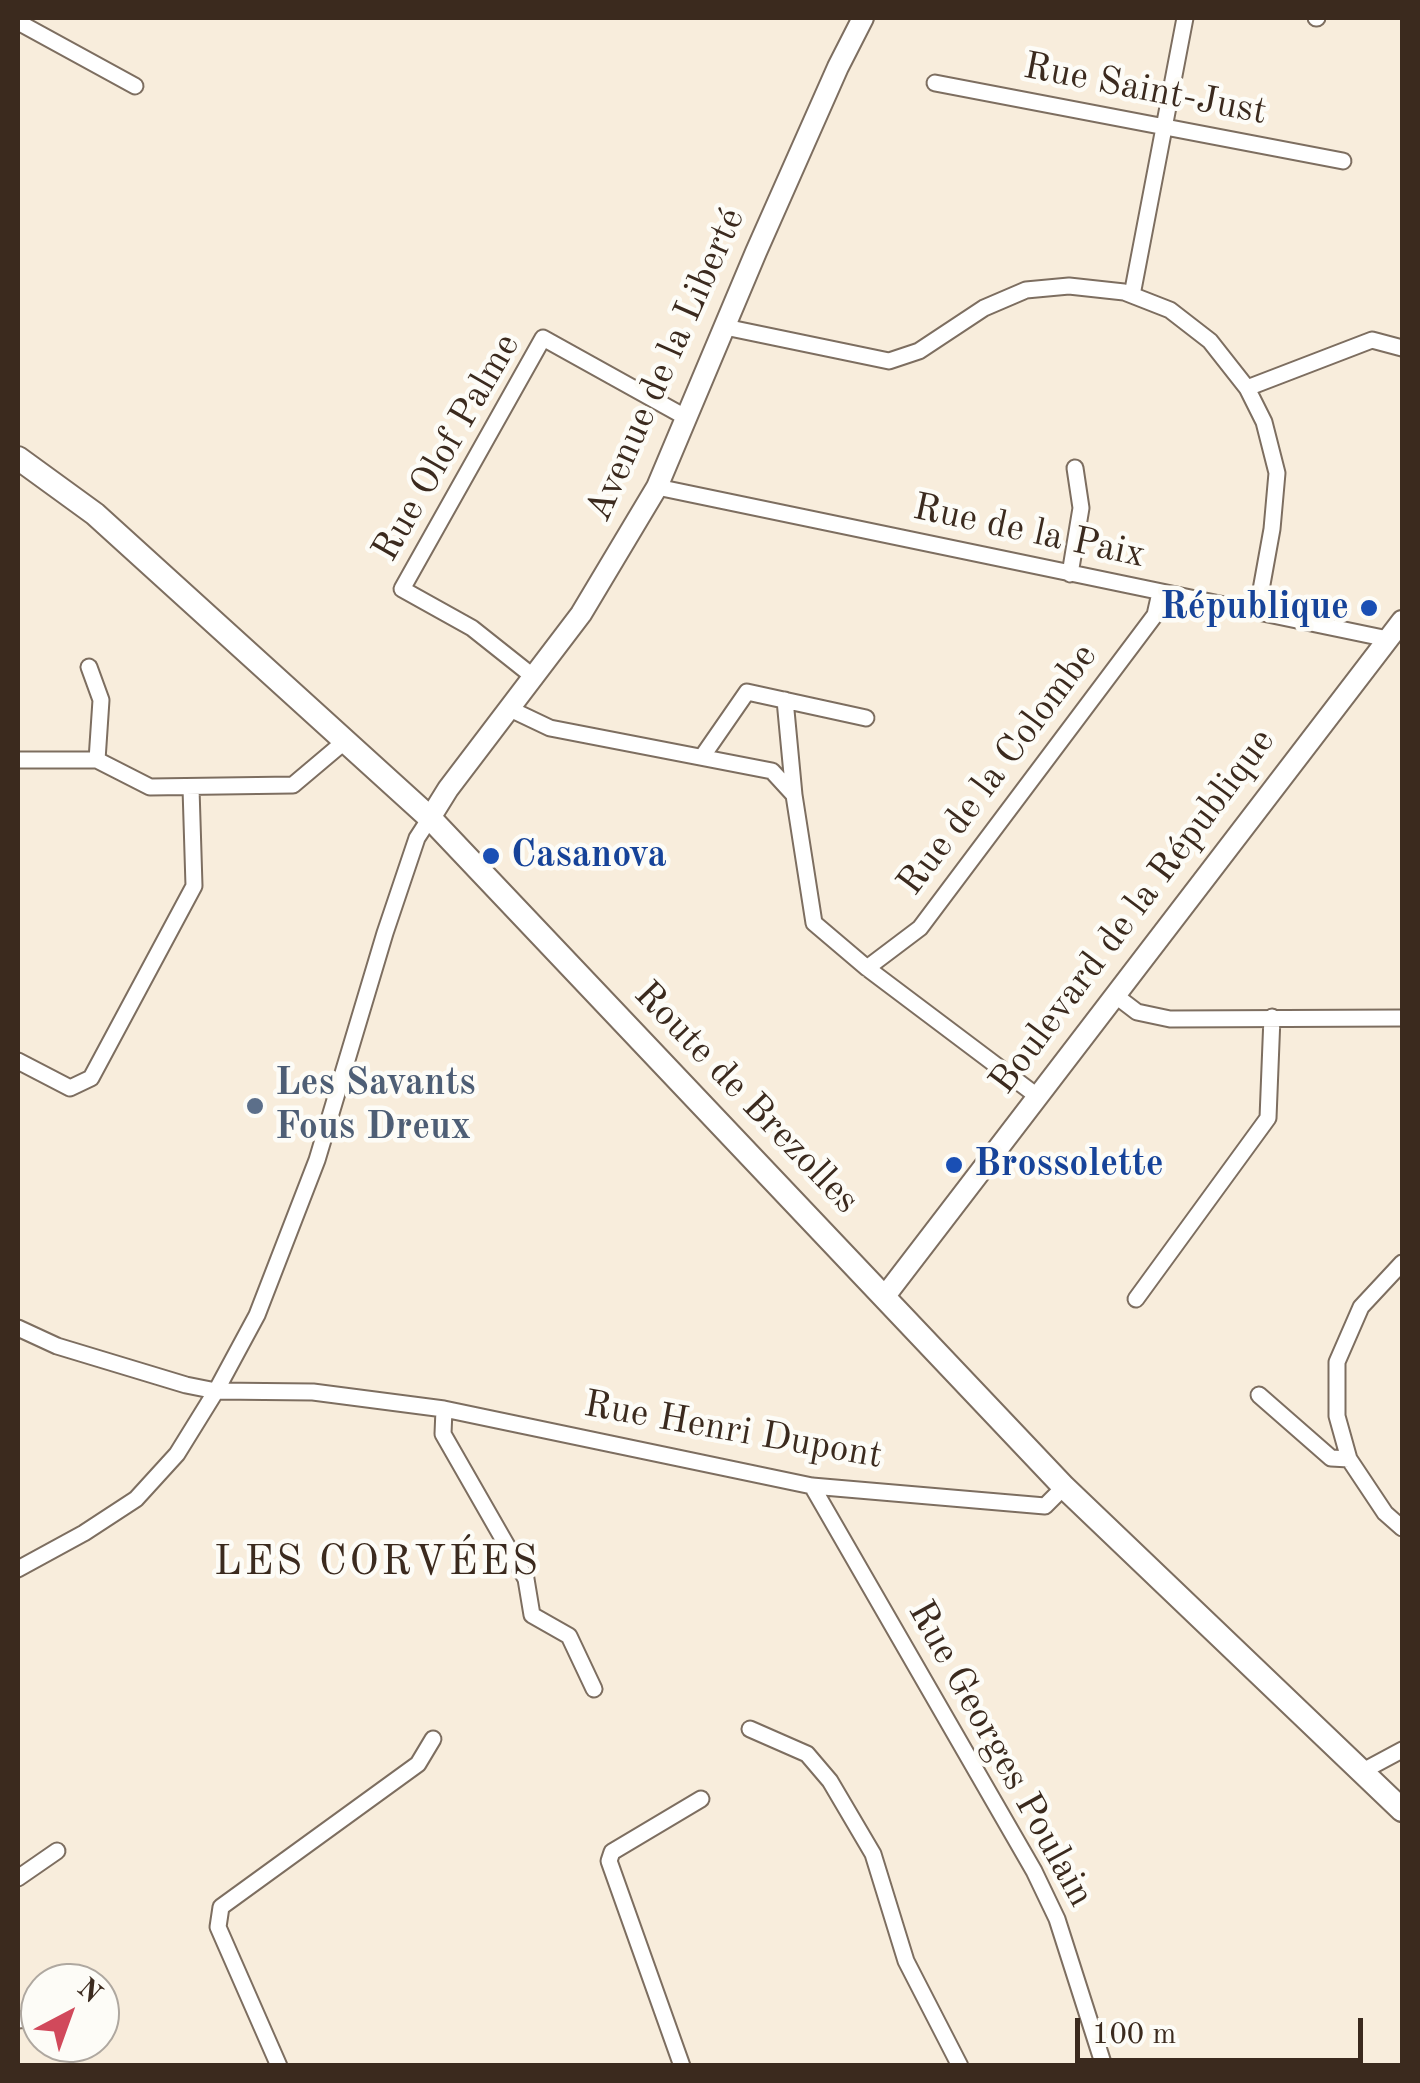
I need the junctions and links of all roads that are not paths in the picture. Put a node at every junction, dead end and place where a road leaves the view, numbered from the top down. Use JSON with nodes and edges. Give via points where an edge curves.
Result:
{"nodes":[{"id":1,"x":863,"y":18,"type":"edge"},
{"id":2,"x":1185,"y":18,"type":"edge"},
{"id":3,"x":18,"y":22,"type":"edge"},
{"id":4,"x":935,"y":84,"type":"dead end"},
{"id":5,"x":136,"y":86,"type":"dead end"},
{"id":6,"x":1164,"y":127,"type":"junction"},
{"id":7,"x":1343,"y":161,"type":"dead end"},
{"id":8,"x":1132,"y":295,"type":"junction"},
{"id":9,"x":725,"y":327,"type":"junction"},
{"id":10,"x":1402,"y":348,"type":"edge"},
{"id":11,"x":1247,"y":388,"type":"junction"},
{"id":12,"x":687,"y":418,"type":"junction"},
{"id":13,"x":18,"y":458,"type":"edge"},
{"id":14,"x":1075,"y":468,"type":"dead end"},
{"id":15,"x":657,"y":487,"type":"junction"},
{"id":16,"x":1070,"y":574,"type":"junction"},
{"id":17,"x":1160,"y":593,"type":"junction"},
{"id":18,"x":1257,"y":612,"type":"junction"},
{"id":19,"x":1402,"y":621,"type":"edge"},
{"id":20,"x":1388,"y":639,"type":"junction"},
{"id":21,"x":89,"y":667,"type":"dead end"},
{"id":22,"x":535,"y":678,"type":"junction"},
{"id":23,"x":785,"y":700,"type":"junction"},
{"id":24,"x":510,"y":709,"type":"junction"},
{"id":25,"x":866,"y":718,"type":"dead end"},
{"id":26,"x":344,"y":742,"type":"junction"},
{"id":27,"x":702,"y":757,"type":"junction"},
{"id":28,"x":18,"y":760,"type":"edge"},
{"id":29,"x":97,"y":760,"type":"junction"},
{"id":30,"x":191,"y":788,"type":"junction"},
{"id":31,"x":794,"y":795,"type":"junction"},
{"id":32,"x":430,"y":818,"type":"junction"},
{"id":33,"x":867,"y":968,"type":"junction"},
{"id":34,"x":1116,"y":996,"type":"junction"},
{"id":35,"x":1272,"y":1018,"type":"junction"},
{"id":36,"x":1402,"y":1018,"type":"edge"},
{"id":37,"x":18,"y":1061,"type":"edge"},
{"id":38,"x":1037,"y":1096,"type":"junction"},
{"id":39,"x":1402,"y":1263,"type":"edge"},
{"id":40,"x":885,"y":1296,"type":"junction"},
{"id":41,"x":1136,"y":1300,"type":"dead end"},
{"id":42,"x":18,"y":1328,"type":"edge"},
{"id":43,"x":216,"y":1391,"type":"junction"},
{"id":44,"x":1259,"y":1395,"type":"dead end"},
{"id":45,"x":444,"y":1409,"type":"junction"},
{"id":46,"x":1350,"y":1458,"type":"junction"},
{"id":47,"x":812,"y":1486,"type":"junction"},
{"id":48,"x":1064,"y":1487,"type":"junction"},
{"id":49,"x":1402,"y":1528,"type":"edge"},
{"id":50,"x":18,"y":1569,"type":"edge"},
{"id":51,"x":594,"y":1688,"type":"dead end"},
{"id":52,"x":750,"y":1729,"type":"dead end"},
{"id":53,"x":433,"y":1739,"type":"dead end"},
{"id":54,"x":1402,"y":1750,"type":"edge"},
{"id":55,"x":1361,"y":1772,"type":"junction"},
{"id":56,"x":701,"y":1799,"type":"dead end"},
{"id":57,"x":1402,"y":1810,"type":"edge"},
{"id":58,"x":57,"y":1850,"type":"dead end"},
{"id":59,"x":18,"y":1878,"type":"edge"},
{"id":60,"x":278,"y":2066,"type":"edge"},
{"id":61,"x":682,"y":2066,"type":"edge"},
{"id":62,"x":960,"y":2066,"type":"edge"},
{"id":63,"x":1104,"y":2066,"type":"edge"}],
"edges":[{"from":1,"to":9,"type":"street","name":"Avenue de la Liberté"},
{"from":2,"to":6,"type":"street"},
{"from":3,"to":5,"type":"street"},
{"from":4,"to":6,"type":"street","name":"Rue Saint-Just"},
{"from":6,"to":7,"type":"street","name":"Rue Saint-Just"},
{"from":6,"to":8,"type":"street"},
{"from":8,"to":9,"type":"street","via":[[1069,286],[1026,290],[888,362]]},
{"from":8,"to":11,"type":"street","via":[[1170,310],[1210,341]]},
{"from":9,"to":12,"type":"street","name":"Avenue de la Liberté"},
{"from":10,"to":11,"type":"street","via":[[1372,340]]},
{"from":11,"to":18,"type":"street","via":[[1277,473]]},
{"from":12,"to":15,"type":"street","name":"Avenue de la Liberté"},
{"from":12,"to":22,"type":"street","name":"Rue Olof Palme","via":[[543,338],[402,589],[472,628]]},
{"from":13,"to":26,"type":"main road","name":"Route de Brezolles","via":[[95,514]]},
{"from":14,"to":16,"type":"street","via":[[1081,508]]},
{"from":15,"to":16,"type":"street","name":"Rue de la Paix"},
{"from":15,"to":22,"type":"street","name":"Avenue de la Liberté","via":[[582,614]]},
{"from":16,"to":17,"type":"street","name":"Rue de la Paix"},
{"from":17,"to":18,"type":"street","name":"Rue de la Paix"},
{"from":17,"to":33,"type":"street","name":"Rue de la Colombe","via":[[1155,615],[920,928]]},
{"from":18,"to":20,"type":"street","name":"Rue de la Paix"},
{"from":19,"to":20,"type":"street","name":"Boulevard de la République"},
{"from":20,"to":34,"type":"street","name":"Boulevard de la République"},
{"from":21,"to":29,"type":"street","via":[[101,700]]},
{"from":22,"to":24,"type":"street","name":"Avenue de la Liberté"},
{"from":23,"to":25,"type":"street"},
{"from":23,"to":27,"type":"street","via":[[747,692]]},
{"from":23,"to":31,"type":"street"},
{"from":24,"to":27,"type":"street","via":[[550,728]]},
{"from":24,"to":32,"type":"street","name":"Avenue de la Liberté"},
{"from":26,"to":30,"type":"street","via":[[293,784]]},
{"from":26,"to":32,"type":"main road","name":"Route de Brezolles"},
{"from":27,"to":31,"type":"street","via":[[772,771]]},
{"from":28,"to":29,"type":"street"},
{"from":29,"to":30,"type":"street","via":[[150,787]]},
{"from":30,"to":37,"type":"street","via":[[194,886],[91,1078],[70,1088]]},
{"from":31,"to":33,"type":"street","via":[[814,923]]},
{"from":32,"to":40,"type":"main road","name":"Route de Brezolles"},
{"from":32,"to":43,"type":"street","via":[[385,933],[317,1160],[257,1315]]},
{"from":33,"to":38,"type":"street"},
{"from":34,"to":35,"type":"street","via":[[1137,1012],[1170,1018]]},
{"from":34,"to":38,"type":"street","name":"Boulevard de la République"},
{"from":35,"to":36,"type":"street"},
{"from":35,"to":41,"type":"street","via":[[1268,1118]]},
{"from":38,"to":40,"type":"street","name":"Boulevard de la République"},
{"from":39,"to":46,"type":"street","via":[[1362,1307],[1337,1362],[1337,1416]]},
{"from":40,"to":48,"type":"main road","name":"Route de Brezolles"},
{"from":42,"to":43,"type":"street","name":"Rue Henri Dupont","via":[[57,1346]]},
{"from":43,"to":45,"type":"street","name":"Rue Henri Dupont","via":[[313,1392]]},
{"from":43,"to":50,"type":"street","via":[[177,1454],[136,1499]]},
{"from":44,"to":46,"type":"street","via":[[1330,1458]]},
{"from":45,"to":47,"type":"street","name":"Rue Henri Dupont"},
{"from":45,"to":51,"type":"street","via":[[443,1434],[526,1579],[532,1616],[569,1636]]},
{"from":46,"to":49,"type":"street"},
{"from":47,"to":48,"type":"street","name":"Rue Henri Dupont","via":[[1045,1506]]},
{"from":47,"to":63,"type":"street","name":"Rue Georges Poulain","via":[[1034,1870],[1057,1919]]},
{"from":48,"to":55,"type":"main road","name":"Route de Brezolles"},
{"from":52,"to":62,"type":"street","via":[[807,1754],[830,1782],[873,1854],[906,1962]]},
{"from":53,"to":60,"type":"street","via":[[418,1764],[220,1907],[218,1927]]},
{"from":54,"to":55,"type":"street"},
{"from":55,"to":57,"type":"main road","name":"Route de Brezolles"},
{"from":56,"to":61,"type":"street","via":[[612,1852],[608,1861]]},
{"from":58,"to":59,"type":"street"}]}
